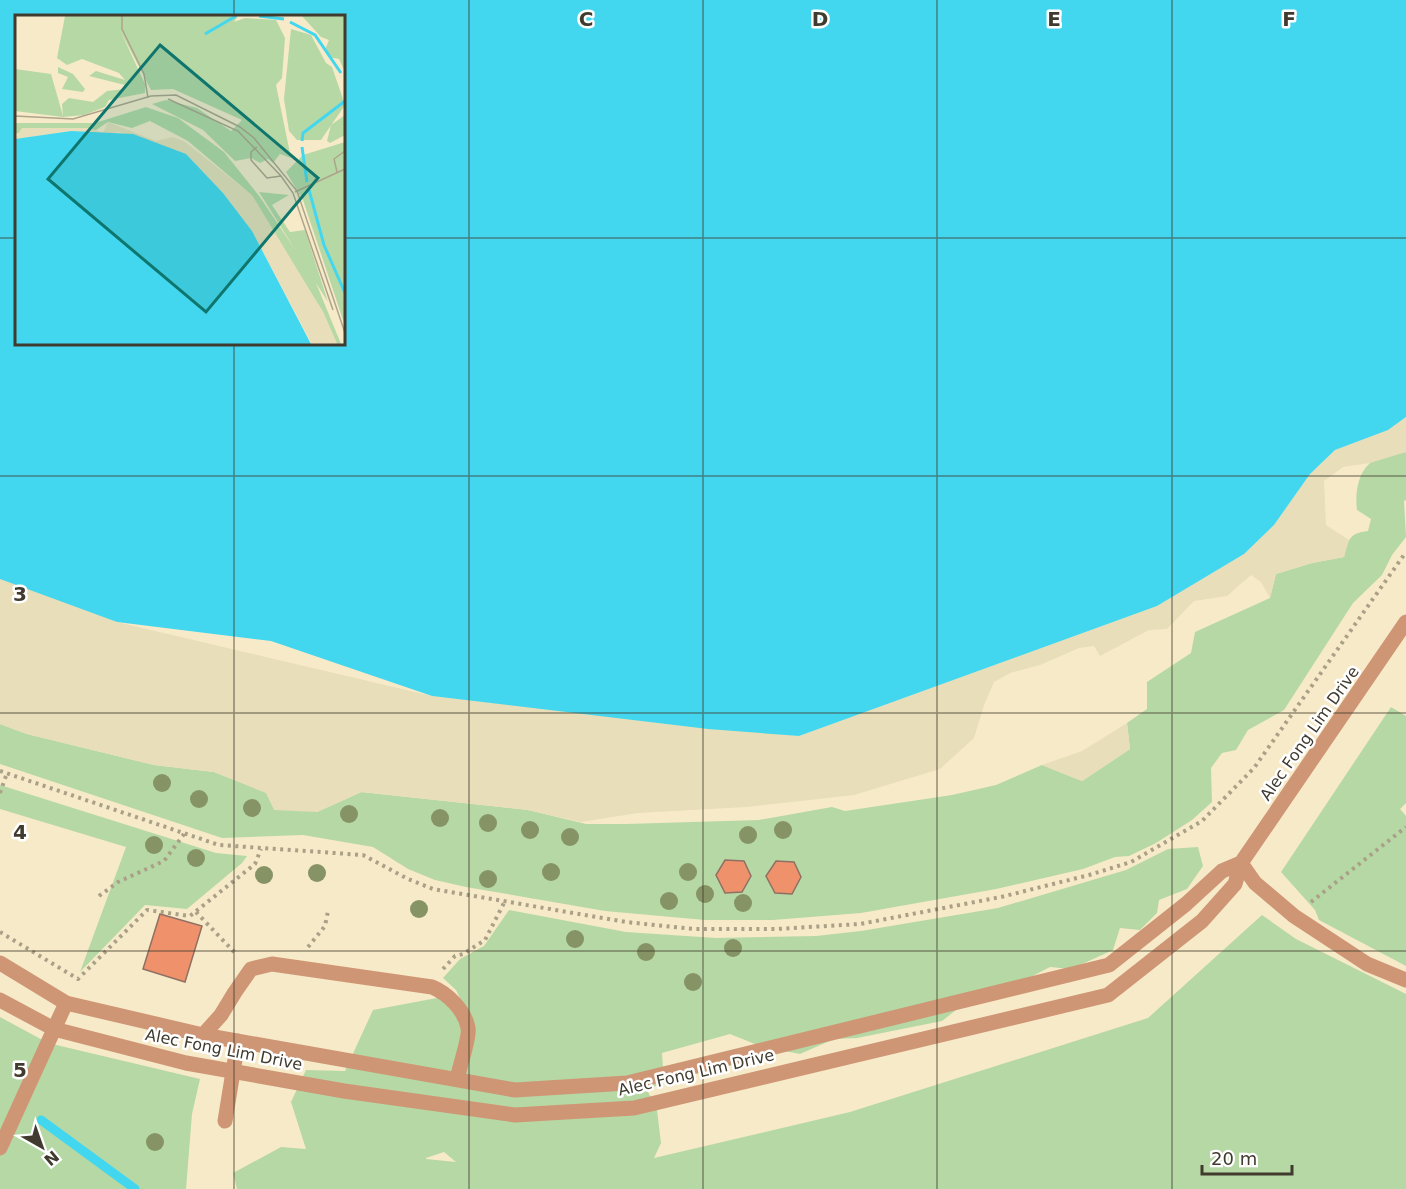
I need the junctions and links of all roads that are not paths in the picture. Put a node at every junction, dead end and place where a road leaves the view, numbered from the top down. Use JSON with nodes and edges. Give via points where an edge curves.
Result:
{"nodes":[{"id":1,"x":1406,"y":622,"type":"edge"},
{"id":2,"x":1241,"y":863,"type":"junction"},
{"id":3,"x":0,"y":963,"type":"edge"},
{"id":4,"x":1406,"y":980,"type":"edge"},
{"id":5,"x":0,"y":1000,"type":"edge"},
{"id":6,"x":66,"y":1003,"type":"junction"},
{"id":7,"x":54,"y":1029,"type":"junction"},
{"id":8,"x":203,"y":1035,"type":"junction"},
{"id":9,"x":238,"y":1041,"type":"junction"},
{"id":10,"x":233,"y":1071,"type":"junction"},
{"id":11,"x":457,"y":1079,"type":"junction"},
{"id":12,"x":225,"y":1121,"type":"dead end"},
{"id":13,"x":0,"y":1148,"type":"edge"}],
"edges":[{"from":1,"to":2,"type":"street","name":"Alec Fong Lim Drive"},
{"from":2,"to":4,"type":"street","via":[[1255,883],[1294,916],[1367,964]]},
{"from":2,"to":10,"type":"street","name":"Alec Fong Lim Drive","via":[[1235,884],[1202,921],[1108,994],[634,1108],[515,1115]]},
{"from":2,"to":11,"type":"street","name":"Alec Fong Lim Drive","via":[[1222,871],[1109,964],[627,1083],[515,1090]]},
{"from":3,"to":6,"type":"street","name":"Alec Fong Lim Drive"},
{"from":5,"to":7,"type":"street","name":"Alec Fong Lim Drive"},
{"from":6,"to":7,"type":"street"},
{"from":6,"to":8,"type":"street","name":"Alec Fong Lim Drive"},
{"from":7,"to":10,"type":"street","name":"Alec Fong Lim Drive"},
{"from":7,"to":13,"type":"street"},
{"from":8,"to":9,"type":"street","name":"Alec Fong Lim Drive"},
{"from":8,"to":11,"type":"street","via":[[251,969],[272,964],[432,987],[459,1008],[468,1029]]},
{"from":9,"to":10,"type":"street"},
{"from":9,"to":11,"type":"street","name":"Alec Fong Lim Drive"},
{"from":10,"to":12,"type":"street"}]}
